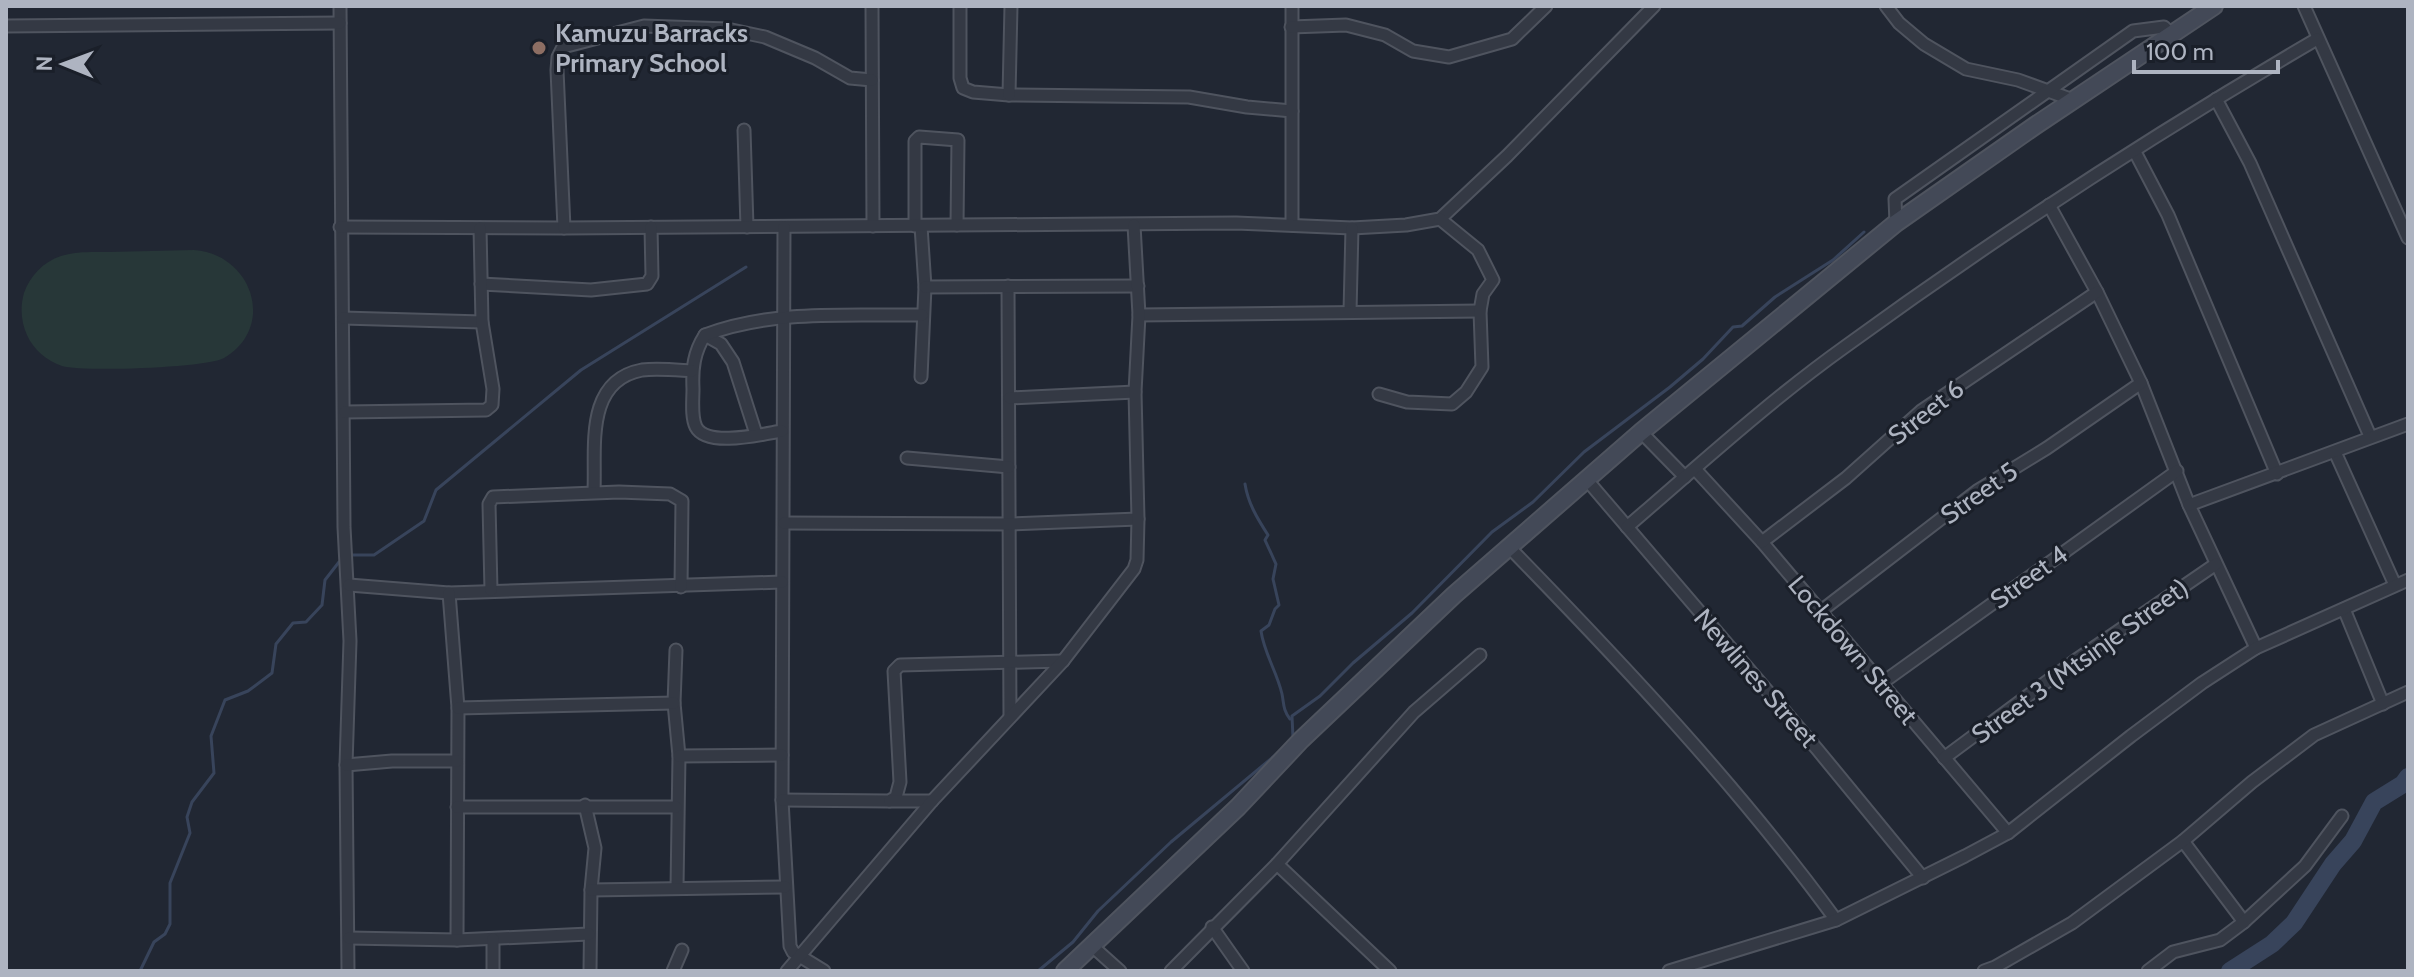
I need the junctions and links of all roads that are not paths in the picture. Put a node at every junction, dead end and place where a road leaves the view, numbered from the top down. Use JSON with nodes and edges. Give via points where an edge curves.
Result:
{"nodes":[{"id":1,"x":340,"y":6,"type":"edge"},
{"id":2,"x":872,"y":6,"type":"edge"},
{"id":3,"x":960,"y":6,"type":"edge"},
{"id":4,"x":1011,"y":6,"type":"edge"},
{"id":5,"x":1292,"y":6,"type":"edge"},
{"id":6,"x":1546,"y":6,"type":"edge"},
{"id":7,"x":1654,"y":6,"type":"edge"},
{"id":8,"x":1886,"y":6,"type":"edge"},
{"id":9,"x":2214,"y":6,"type":"edge"},
{"id":10,"x":2304,"y":6,"type":"edge"},
{"id":11,"x":340,"y":23,"type":"junction"},
{"id":12,"x":6,"y":26,"type":"edge"},
{"id":13,"x":1291,"y":27,"type":"junction"},
{"id":14,"x":2171,"y":34,"type":"junction"},
{"id":15,"x":2317,"y":39,"type":"junction"},
{"id":16,"x":872,"y":80,"type":"junction"},
{"id":17,"x":2047,"y":91,"type":"junction"},
{"id":18,"x":1009,"y":95,"type":"junction"},
{"id":19,"x":2216,"y":99,"type":"junction"},
{"id":20,"x":2073,"y":100,"type":"junction"},
{"id":21,"x":1292,"y":111,"type":"junction"},
{"id":22,"x":744,"y":130,"type":"dead end"},
{"id":23,"x":2135,"y":152,"type":"junction"},
{"id":24,"x":2049,"y":205,"type":"junction"},
{"id":25,"x":1440,"y":219,"type":"junction"},
{"id":26,"x":1896,"y":223,"type":"junction"},
{"id":27,"x":957,"y":225,"type":"junction"},
{"id":28,"x":1134,"y":225,"type":"junction"},
{"id":29,"x":1292,"y":225,"type":"junction"},
{"id":30,"x":873,"y":226,"type":"junction"},
{"id":31,"x":918,"y":226,"type":"junction"},
{"id":32,"x":340,"y":227,"type":"junction"},
{"id":33,"x":651,"y":227,"type":"junction"},
{"id":34,"x":747,"y":227,"type":"junction"},
{"id":35,"x":784,"y":227,"type":"junction"},
{"id":36,"x":480,"y":228,"type":"junction"},
{"id":37,"x":564,"y":228,"type":"junction"},
{"id":38,"x":1352,"y":228,"type":"junction"},
{"id":39,"x":2408,"y":238,"type":"edge"},
{"id":40,"x":481,"y":284,"type":"junction"},
{"id":41,"x":1008,"y":286,"type":"junction"},
{"id":42,"x":1138,"y":286,"type":"junction"},
{"id":43,"x":925,"y":287,"type":"junction"},
{"id":44,"x":2097,"y":292,"type":"junction"},
{"id":45,"x":1480,"y":311,"type":"junction"},
{"id":46,"x":1350,"y":312,"type":"junction"},
{"id":47,"x":922,"y":315,"type":"junction"},
{"id":48,"x":1139,"y":315,"type":"junction"},
{"id":49,"x":343,"y":318,"type":"junction"},
{"id":50,"x":784,"y":319,"type":"junction"},
{"id":51,"x":482,"y":322,"type":"junction"},
{"id":52,"x":705,"y":335,"type":"junction"},
{"id":53,"x":692,"y":371,"type":"junction"},
{"id":54,"x":921,"y":377,"type":"dead end"},
{"id":55,"x":2141,"y":383,"type":"junction"},
{"id":56,"x":1135,"y":392,"type":"junction"},
{"id":57,"x":1379,"y":394,"type":"dead end"},
{"id":58,"x":1010,"y":398,"type":"junction"},
{"id":59,"x":345,"y":412,"type":"junction"},
{"id":60,"x":2408,"y":424,"type":"edge"},
{"id":61,"x":782,"y":431,"type":"junction"},
{"id":62,"x":1641,"y":432,"type":"junction"},
{"id":63,"x":756,"y":434,"type":"junction"},
{"id":64,"x":2370,"y":436,"type":"junction"},
{"id":65,"x":2335,"y":452,"type":"junction"},
{"id":66,"x":907,"y":458,"type":"dead end"},
{"id":67,"x":1009,"y":467,"type":"junction"},
{"id":68,"x":2177,"y":471,"type":"junction"},
{"id":69,"x":1690,"y":473,"type":"junction"},
{"id":70,"x":2277,"y":474,"type":"junction"},
{"id":71,"x":1587,"y":480,"type":"junction"},
{"id":72,"x":594,"y":491,"type":"junction"},
{"id":73,"x":2189,"y":505,"type":"junction"},
{"id":74,"x":1138,"y":519,"type":"junction"},
{"id":75,"x":784,"y":523,"type":"junction"},
{"id":76,"x":1011,"y":524,"type":"junction"},
{"id":77,"x":1627,"y":527,"type":"junction"},
{"id":78,"x":1762,"y":542,"type":"junction"},
{"id":79,"x":1508,"y":546,"type":"junction"},
{"id":80,"x":2216,"y":564,"type":"junction"},
{"id":81,"x":2408,"y":580,"type":"edge"},
{"id":82,"x":782,"y":582,"type":"junction"},
{"id":83,"x":349,"y":585,"type":"junction"},
{"id":84,"x":2395,"y":585,"type":"junction"},
{"id":85,"x":681,"y":587,"type":"junction"},
{"id":86,"x":491,"y":590,"type":"junction"},
{"id":87,"x":449,"y":593,"type":"junction"},
{"id":88,"x":2344,"y":609,"type":"junction"},
{"id":89,"x":1821,"y":611,"type":"junction"},
{"id":90,"x":2256,"y":648,"type":"junction"},
{"id":91,"x":676,"y":650,"type":"dead end"},
{"id":92,"x":1480,"y":655,"type":"dead end"},
{"id":93,"x":1011,"y":660,"type":"junction"},
{"id":94,"x":1063,"y":661,"type":"junction"},
{"id":95,"x":1882,"y":683,"type":"junction"},
{"id":96,"x":2408,"y":692,"type":"edge"},
{"id":97,"x":674,"y":703,"type":"junction"},
{"id":98,"x":2383,"y":704,"type":"junction"},
{"id":99,"x":458,"y":708,"type":"junction"},
{"id":100,"x":1010,"y":717,"type":"junction"},
{"id":101,"x":782,"y":755,"type":"junction"},
{"id":102,"x":679,"y":756,"type":"junction"},
{"id":103,"x":1944,"y":758,"type":"junction"},
{"id":104,"x":457,"y":761,"type":"junction"},
{"id":105,"x":346,"y":765,"type":"junction"},
{"id":106,"x":782,"y":800,"type":"junction"},
{"id":107,"x":889,"y":801,"type":"junction"},
{"id":108,"x":932,"y":801,"type":"junction"},
{"id":109,"x":585,"y":805,"type":"junction"},
{"id":110,"x":457,"y":807,"type":"junction"},
{"id":111,"x":676,"y":807,"type":"junction"},
{"id":112,"x":2342,"y":816,"type":"dead end"},
{"id":113,"x":2008,"y":833,"type":"junction"},
{"id":114,"x":2183,"y":841,"type":"junction"},
{"id":115,"x":1277,"y":864,"type":"junction"},
{"id":116,"x":1923,"y":878,"type":"junction"},
{"id":117,"x":785,"y":887,"type":"junction"},
{"id":118,"x":677,"y":888,"type":"junction"},
{"id":119,"x":591,"y":890,"type":"junction"},
{"id":120,"x":1836,"y":920,"type":"junction"},
{"id":121,"x":2244,"y":922,"type":"junction"},
{"id":122,"x":1212,"y":927,"type":"junction"},
{"id":123,"x":589,"y":934,"type":"junction"},
{"id":124,"x":349,"y":938,"type":"junction"},
{"id":125,"x":493,"y":939,"type":"junction"},
{"id":126,"x":457,"y":940,"type":"junction"},
{"id":127,"x":1091,"y":945,"type":"junction"},
{"id":128,"x":682,"y":950,"type":"dead end"},
{"id":129,"x":799,"y":956,"type":"junction"},
{"id":130,"x":348,"y":971,"type":"edge"},
{"id":131,"x":493,"y":971,"type":"edge"},
{"id":132,"x":590,"y":971,"type":"edge"},
{"id":133,"x":673,"y":971,"type":"edge"},
{"id":134,"x":787,"y":971,"type":"edge"},
{"id":135,"x":824,"y":971,"type":"edge"},
{"id":136,"x":1065,"y":971,"type":"edge"},
{"id":137,"x":1120,"y":971,"type":"edge"},
{"id":138,"x":1171,"y":971,"type":"edge"},
{"id":139,"x":1243,"y":971,"type":"edge"},
{"id":140,"x":1390,"y":971,"type":"edge"},
{"id":141,"x":1669,"y":971,"type":"edge"},
{"id":142,"x":1984,"y":971,"type":"edge"},
{"id":143,"x":2148,"y":971,"type":"edge"}],
"edges":[{"from":1,"to":11,"type":"street"},
{"from":2,"to":16,"type":"street"},
{"from":3,"to":18,"type":"street","via":[[961,84],[973,92]]},
{"from":4,"to":18,"type":"street"},
{"from":5,"to":13,"type":"street"},
{"from":6,"to":13,"type":"street","via":[[1512,39],[1449,57],[1413,51],[1385,35],[1346,25]]},
{"from":7,"to":25,"type":"street"},
{"from":8,"to":17,"type":"street","via":[[1924,44],[1966,69]]},
{"from":9,"to":14,"type":"street"},
{"from":10,"to":15,"type":"street"},
{"from":11,"to":12,"type":"street"},
{"from":11,"to":32,"type":"street"},
{"from":13,"to":21,"type":"street"},
{"from":14,"to":17,"type":"street","via":[[2164,27],[2133,31]]},
{"from":14,"to":20,"type":"street"},
{"from":15,"to":19,"type":"street"},
{"from":15,"to":39,"type":"street"},
{"from":16,"to":30,"type":"street"},
{"from":16,"to":37,"type":"street","via":[[850,78],[765,37],[727,29],[644,26],[563,47],[557,70]]},
{"from":17,"to":20,"type":"street"},
{"from":17,"to":26,"type":"street","via":[[1895,199]]},
{"from":18,"to":21,"type":"street","via":[[1189,97]]},
{"from":19,"to":23,"type":"street"},
{"from":19,"to":64,"type":"street","via":[[2250,163]]},
{"from":20,"to":26,"type":"street"},
{"from":21,"to":29,"type":"street"},
{"from":22,"to":34,"type":"street"},
{"from":23,"to":24,"type":"street"},
{"from":23,"to":70,"type":"street","via":[[2168,215]]},
{"from":24,"to":44,"type":"street"},
{"from":24,"to":69,"type":"street","via":[[1844,347]]},
{"from":25,"to":38,"type":"street"},
{"from":25,"to":45,"type":"street","via":[[1485,259],[1493,280]]},
{"from":26,"to":62,"type":"street"},
{"from":27,"to":28,"type":"street"},
{"from":27,"to":31,"type":"street"},
{"from":27,"to":31,"type":"street","via":[[958,140],[919,137]]},
{"from":28,"to":29,"type":"street"},
{"from":28,"to":42,"type":"street"},
{"from":29,"to":38,"type":"street"},
{"from":30,"to":31,"type":"street"},
{"from":30,"to":35,"type":"street"},
{"from":31,"to":43,"type":"street"},
{"from":32,"to":36,"type":"street"},
{"from":32,"to":49,"type":"street"},
{"from":33,"to":34,"type":"street"},
{"from":33,"to":37,"type":"street"},
{"from":33,"to":40,"type":"street","via":[[652,276],[647,284],[591,290]]},
{"from":34,"to":35,"type":"street"},
{"from":35,"to":50,"type":"street"},
{"from":36,"to":37,"type":"street"},
{"from":36,"to":40,"type":"street"},
{"from":38,"to":46,"type":"street"},
{"from":40,"to":51,"type":"street"},
{"from":41,"to":42,"type":"street"},
{"from":41,"to":43,"type":"street"},
{"from":41,"to":58,"type":"street"},
{"from":42,"to":48,"type":"street"},
{"from":43,"to":47,"type":"street"},
{"from":44,"to":55,"type":"street"},
{"from":44,"to":78,"type":"street","name":"Street 6","via":[[1921,411],[1846,478]]},
{"from":45,"to":46,"type":"street"},
{"from":45,"to":57,"type":"street","via":[[1482,367],[1457,402],[1407,402]]},
{"from":46,"to":48,"type":"street"},
{"from":47,"to":50,"type":"street"},
{"from":47,"to":54,"type":"street"},
{"from":48,"to":56,"type":"street"},
{"from":49,"to":51,"type":"street"},
{"from":49,"to":59,"type":"street"},
{"from":50,"to":52,"type":"street"},
{"from":50,"to":61,"type":"street"},
{"from":51,"to":59,"type":"street","via":[[494,398],[486,410]]},
{"from":52,"to":53,"type":"street"},
{"from":52,"to":63,"type":"street","via":[[721,344],[733,362]]},
{"from":53,"to":63,"type":"street","via":[[695,426],[702,434]]},
{"from":53,"to":72,"type":"street","via":[[640,371],[610,389],[597,412]]},
{"from":55,"to":68,"type":"street"},
{"from":55,"to":89,"type":"street","name":"Street 5","via":[[1977,491]]},
{"from":56,"to":58,"type":"street"},
{"from":56,"to":74,"type":"street"},
{"from":58,"to":67,"type":"street"},
{"from":59,"to":83,"type":"street"},
{"from":60,"to":64,"type":"street"},
{"from":61,"to":63,"type":"street"},
{"from":61,"to":75,"type":"street"},
{"from":62,"to":69,"type":"street","name":"Lockdown Street"},
{"from":62,"to":71,"type":"street"},
{"from":64,"to":65,"type":"street"},
{"from":65,"to":70,"type":"street"},
{"from":65,"to":84,"type":"street"},
{"from":66,"to":67,"type":"street"},
{"from":67,"to":76,"type":"street"},
{"from":68,"to":73,"type":"street"},
{"from":68,"to":95,"type":"street","name":"Street 4"},
{"from":69,"to":77,"type":"street"},
{"from":69,"to":78,"type":"street","name":"Lockdown Street"},
{"from":70,"to":73,"type":"street"},
{"from":71,"to":77,"type":"street","name":"Newlines Street"},
{"from":71,"to":79,"type":"street"},
{"from":72,"to":85,"type":"street","via":[[670,494],[682,501]]},
{"from":72,"to":86,"type":"street","via":[[493,497]]},
{"from":73,"to":80,"type":"street"},
{"from":74,"to":76,"type":"street"},
{"from":74,"to":94,"type":"street","via":[[1137,560],[1131,576]]},
{"from":75,"to":76,"type":"street"},
{"from":75,"to":82,"type":"street"},
{"from":76,"to":93,"type":"street"},
{"from":77,"to":116,"type":"street","name":"Newlines Street"},
{"from":78,"to":89,"type":"street","name":"Lockdown Street"},
{"from":79,"to":120,"type":"street","via":[[1745,803]]},
{"from":79,"to":127,"type":"street"},
{"from":80,"to":90,"type":"street"},
{"from":80,"to":103,"type":"street","name":"Street 3 (Mtsinje Street)"},
{"from":81,"to":84,"type":"street"},
{"from":82,"to":85,"type":"street"},
{"from":82,"to":101,"type":"street"},
{"from":83,"to":87,"type":"street"},
{"from":83,"to":105,"type":"street"},
{"from":84,"to":88,"type":"street"},
{"from":85,"to":86,"type":"street"},
{"from":86,"to":87,"type":"street"},
{"from":87,"to":99,"type":"street"},
{"from":88,"to":90,"type":"street"},
{"from":88,"to":98,"type":"street"},
{"from":89,"to":95,"type":"street","name":"Lockdown Street"},
{"from":90,"to":113,"type":"street","via":[[2202,683]]},
{"from":91,"to":97,"type":"street"},
{"from":92,"to":115,"type":"street","via":[[1414,712]]},
{"from":93,"to":94,"type":"street"},
{"from":93,"to":100,"type":"street"},
{"from":93,"to":107,"type":"street","via":[[896,667],[900,782],[896,797]]},
{"from":94,"to":100,"type":"street"},
{"from":95,"to":103,"type":"street","name":"Lockdown Street"},
{"from":96,"to":98,"type":"street"},
{"from":97,"to":99,"type":"street"},
{"from":97,"to":102,"type":"street"},
{"from":98,"to":114,"type":"street","via":[[2314,735]]},
{"from":99,"to":104,"type":"street"},
{"from":100,"to":108,"type":"street"},
{"from":101,"to":102,"type":"street"},
{"from":101,"to":106,"type":"street"},
{"from":102,"to":111,"type":"street"},
{"from":103,"to":113,"type":"street","name":"Lockdown Street"},
{"from":104,"to":105,"type":"street"},
{"from":104,"to":110,"type":"street"},
{"from":105,"to":124,"type":"street"},
{"from":106,"to":107,"type":"street"},
{"from":106,"to":117,"type":"street"},
{"from":107,"to":108,"type":"street"},
{"from":108,"to":129,"type":"street"},
{"from":109,"to":110,"type":"street"},
{"from":109,"to":111,"type":"street"},
{"from":109,"to":119,"type":"street","via":[[595,848]]},
{"from":110,"to":126,"type":"street"},
{"from":111,"to":118,"type":"street"},
{"from":112,"to":121,"type":"street","via":[[2305,866]]},
{"from":113,"to":116,"type":"street"},
{"from":114,"to":121,"type":"street"},
{"from":114,"to":142,"type":"street","via":[[2072,923]]},
{"from":115,"to":122,"type":"street"},
{"from":115,"to":140,"type":"street"},
{"from":116,"to":120,"type":"street"},
{"from":117,"to":118,"type":"street"},
{"from":117,"to":129,"type":"street","via":[[790,946]]},
{"from":118,"to":119,"type":"street"},
{"from":119,"to":123,"type":"street"},
{"from":120,"to":141,"type":"street"},
{"from":121,"to":143,"type":"street","via":[[2220,940],[2173,952]]},
{"from":122,"to":138,"type":"street"},
{"from":122,"to":139,"type":"street"},
{"from":123,"to":125,"type":"street"},
{"from":123,"to":132,"type":"street"},
{"from":124,"to":126,"type":"street"},
{"from":124,"to":130,"type":"street"},
{"from":125,"to":126,"type":"street"},
{"from":125,"to":131,"type":"street"},
{"from":127,"to":136,"type":"street"},
{"from":127,"to":137,"type":"street"},
{"from":128,"to":133,"type":"street"},
{"from":129,"to":134,"type":"street"},
{"from":129,"to":135,"type":"street"}]}
